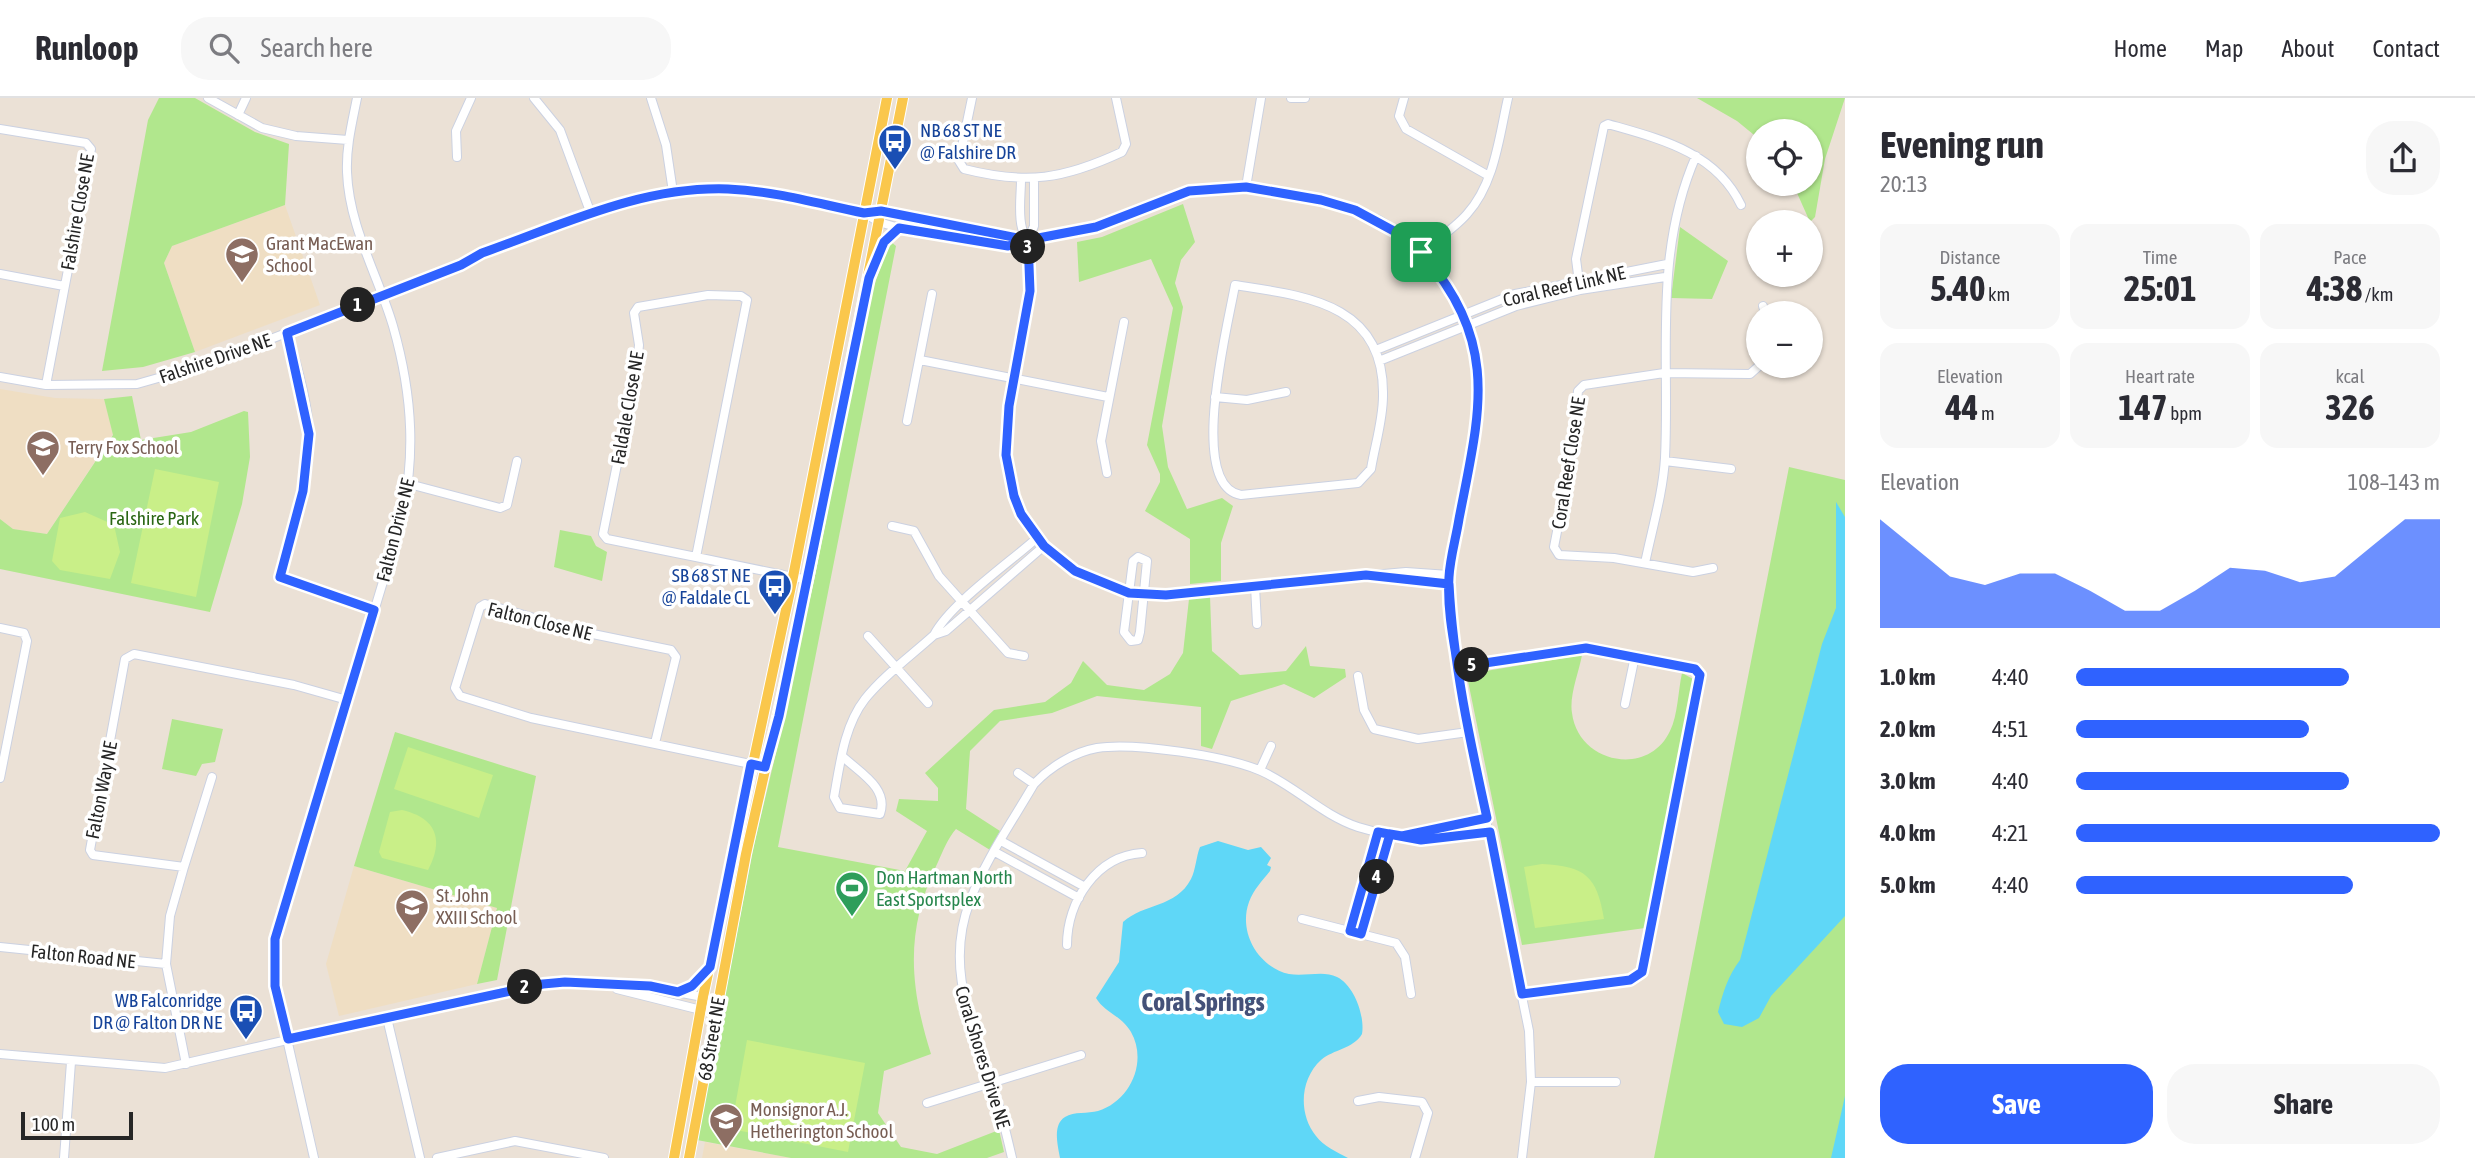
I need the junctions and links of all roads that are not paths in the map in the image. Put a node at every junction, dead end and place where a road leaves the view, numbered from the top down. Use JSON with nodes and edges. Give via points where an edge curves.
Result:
{"nodes":[{"id":1,"x":208,"y":98,"type":"edge"},
{"id":2,"x":246,"y":98,"type":"edge"},
{"id":3,"x":357,"y":98,"type":"edge"},
{"id":4,"x":471,"y":98,"type":"edge"},
{"id":5,"x":534,"y":98,"type":"edge"},
{"id":6,"x":651,"y":98,"type":"edge"},
{"id":7,"x":887,"y":98,"type":"edge"},
{"id":8,"x":902,"y":98,"type":"edge"},
{"id":9,"x":972,"y":98,"type":"edge"},
{"id":10,"x":1116,"y":98,"type":"edge"},
{"id":11,"x":1261,"y":98,"type":"edge"},
{"id":12,"x":1291,"y":98,"type":"edge"},
{"id":13,"x":1306,"y":98,"type":"edge"},
{"id":14,"x":1404,"y":98,"type":"edge"},
{"id":15,"x":1508,"y":98,"type":"edge"},
{"id":16,"x":238,"y":115,"type":"junction"},
{"id":17,"x":0,"y":129,"type":"edge"},
{"id":18,"x":348,"y":140,"type":"junction"},
{"id":19,"x":1696,"y":156,"type":"junction"},
{"id":20,"x":457,"y":157,"type":"dead end"},
{"id":21,"x":1489,"y":176,"type":"junction"},
{"id":22,"x":1021,"y":180,"type":"junction"},
{"id":23,"x":1034,"y":180,"type":"junction"},
{"id":24,"x":1246,"y":187,"type":"junction"},
{"id":25,"x":673,"y":192,"type":"junction"},
{"id":26,"x":1741,"y":205,"type":"dead end"},
{"id":27,"x":881,"y":211,"type":"junction"},
{"id":28,"x":864,"y":213,"type":"junction"},
{"id":29,"x":591,"y":214,"type":"junction"},
{"id":30,"x":879,"y":222,"type":"junction"},
{"id":31,"x":899,"y":228,"type":"junction"},
{"id":32,"x":1028,"y":240,"type":"junction"},
{"id":33,"x":1421,"y":252,"type":"junction"},
{"id":34,"x":1667,"y":264,"type":"junction"},
{"id":35,"x":0,"y":274,"type":"edge"},
{"id":36,"x":1665,"y":277,"type":"junction"},
{"id":37,"x":869,"y":278,"type":"junction"},
{"id":38,"x":1579,"y":285,"type":"junction"},
{"id":39,"x":64,"y":286,"type":"junction"},
{"id":40,"x":932,"y":294,"type":"dead end"},
{"id":41,"x":382,"y":295,"type":"junction"},
{"id":42,"x":1463,"y":315,"type":"junction"},
{"id":43,"x":1124,"y":322,"type":"dead end"},
{"id":44,"x":1468,"y":326,"type":"junction"},
{"id":45,"x":287,"y":333,"type":"junction"},
{"id":46,"x":1376,"y":350,"type":"junction"},
{"id":47,"x":920,"y":360,"type":"junction"},
{"id":48,"x":1379,"y":361,"type":"junction"},
{"id":49,"x":1664,"y":373,"type":"junction"},
{"id":50,"x":1746,"y":374,"type":"edge"},
{"id":51,"x":0,"y":377,"type":"edge"},
{"id":52,"x":1014,"y":379,"type":"junction"},
{"id":53,"x":46,"y":385,"type":"junction"},
{"id":54,"x":1286,"y":392,"type":"dead end"},
{"id":55,"x":1108,"y":397,"type":"junction"},
{"id":56,"x":1215,"y":397,"type":"junction"},
{"id":57,"x":907,"y":421,"type":"dead end"},
{"id":58,"x":517,"y":461,"type":"dead end"},
{"id":59,"x":1665,"y":461,"type":"junction"},
{"id":60,"x":1731,"y":469,"type":"dead end"},
{"id":61,"x":1107,"y":473,"type":"dead end"},
{"id":62,"x":409,"y":484,"type":"junction"},
{"id":63,"x":892,"y":526,"type":"dead end"},
{"id":64,"x":1037,"y":538,"type":"junction"},
{"id":65,"x":1044,"y":546,"type":"junction"},
{"id":66,"x":696,"y":557,"type":"junction"},
{"id":67,"x":1645,"y":563,"type":"junction"},
{"id":68,"x":1713,"y":568,"type":"dead end"},
{"id":69,"x":793,"y":577,"type":"junction"},
{"id":70,"x":1449,"y":579,"type":"junction"},
{"id":71,"x":808,"y":580,"type":"junction"},
{"id":72,"x":1255,"y":586,"type":"junction"},
{"id":73,"x":1129,"y":593,"type":"junction"},
{"id":74,"x":1144,"y":595,"type":"junction"},
{"id":75,"x":967,"y":606,"type":"junction"},
{"id":76,"x":374,"y":610,"type":"junction"},
{"id":77,"x":1257,"y":624,"type":"dead end"},
{"id":78,"x":0,"y":628,"type":"edge"},
{"id":79,"x":868,"y":636,"type":"dead end"},
{"id":80,"x":1024,"y":656,"type":"dead end"},
{"id":81,"x":1635,"y":656,"type":"junction"},
{"id":82,"x":1458,"y":667,"type":"junction"},
{"id":83,"x":898,"y":668,"type":"junction"},
{"id":84,"x":1358,"y":676,"type":"dead end"},
{"id":85,"x":346,"y":700,"type":"junction"},
{"id":86,"x":928,"y":703,"type":"dead end"},
{"id":87,"x":1626,"y":704,"type":"dead end"},
{"id":88,"x":4,"y":732,"type":"edge"},
{"id":89,"x":1468,"y":732,"type":"junction"},
{"id":90,"x":655,"y":743,"type":"junction"},
{"id":91,"x":1271,"y":747,"type":"dead end"},
{"id":92,"x":842,"y":756,"type":"junction"},
{"id":93,"x":751,"y":764,"type":"junction"},
{"id":94,"x":765,"y":767,"type":"junction"},
{"id":95,"x":1260,"y":770,"type":"junction"},
{"id":96,"x":1018,"y":773,"type":"dead end"},
{"id":97,"x":212,"y":777,"type":"dead end"},
{"id":98,"x":0,"y":778,"type":"edge"},
{"id":99,"x":1034,"y":785,"type":"junction"},
{"id":100,"x":1487,"y":818,"type":"junction"},
{"id":101,"x":1378,"y":832,"type":"junction"},
{"id":102,"x":1490,"y":832,"type":"junction"},
{"id":103,"x":1390,"y":834,"type":"junction"},
{"id":104,"x":1402,"y":836,"type":"junction"},
{"id":105,"x":1002,"y":841,"type":"junction"},
{"id":106,"x":995,"y":852,"type":"junction"},
{"id":107,"x":1142,"y":853,"type":"dead end"},
{"id":108,"x":184,"y":867,"type":"junction"},
{"id":109,"x":1085,"y":887,"type":"junction"},
{"id":110,"x":1079,"y":898,"type":"junction"},
{"id":111,"x":1302,"y":919,"type":"dead end"},
{"id":112,"x":1350,"y":931,"type":"junction"},
{"id":113,"x":1361,"y":934,"type":"junction"},
{"id":114,"x":1066,"y":945,"type":"dead end"},
{"id":115,"x":0,"y":947,"type":"edge"},
{"id":116,"x":166,"y":964,"type":"junction"},
{"id":117,"x":710,"y":967,"type":"junction"},
{"id":118,"x":608,"y":986,"type":"junction"},
{"id":119,"x":678,"y":992,"type":"junction"},
{"id":120,"x":1411,"y":994,"type":"dead end"},
{"id":121,"x":1522,"y":994,"type":"junction"},
{"id":122,"x":703,"y":997,"type":"junction"},
{"id":123,"x":716,"y":1006,"type":"junction"},
{"id":124,"x":701,"y":1010,"type":"junction"},
{"id":125,"x":387,"y":1018,"type":"junction"},
{"id":126,"x":288,"y":1039,"type":"junction"},
{"id":127,"x":0,"y":1054,"type":"edge"},
{"id":128,"x":1081,"y":1055,"type":"dead end"},
{"id":129,"x":71,"y":1062,"type":"junction"},
{"id":130,"x":186,"y":1064,"type":"junction"},
{"id":131,"x":991,"y":1081,"type":"junction"},
{"id":132,"x":1531,"y":1082,"type":"junction"},
{"id":133,"x":1616,"y":1082,"type":"dead end"},
{"id":134,"x":1358,"y":1101,"type":"dead end"},
{"id":135,"x":927,"y":1103,"type":"dead end"},
{"id":136,"x":64,"y":1158,"type":"edge"},
{"id":137,"x":314,"y":1158,"type":"edge"},
{"id":138,"x":421,"y":1158,"type":"edge"},
{"id":139,"x":437,"y":1158,"type":"edge"},
{"id":140,"x":604,"y":1158,"type":"edge"},
{"id":141,"x":674,"y":1158,"type":"edge"},
{"id":142,"x":689,"y":1158,"type":"edge"},
{"id":143,"x":1012,"y":1158,"type":"edge"},
{"id":144,"x":1415,"y":1158,"type":"edge"},
{"id":145,"x":1522,"y":1158,"type":"edge"}],
"edges":[{"from":1,"to":16,"type":"street"},
{"from":2,"to":16,"type":"street"},
{"from":3,"to":18,"type":"street","name":"Falton Drive NE"},
{"from":4,"to":20,"type":"street","via":[[456,131]]},
{"from":5,"to":29,"type":"street","via":[[560,130]]},
{"from":6,"to":25,"type":"street","via":[[666,145]]},
{"from":7,"to":28,"type":"main road","name":"68 Street NE"},
{"from":8,"to":27,"type":"main road","name":"68 Street NE"},
{"from":9,"to":22,"type":"street","via":[[959,161],[964,169]]},
{"from":10,"to":23,"type":"street","via":[[1126,144],[1122,152],[1073,173]]},
{"from":11,"to":24,"type":"street"},
{"from":12,"to":13,"type":"street"},
{"from":14,"to":21,"type":"street","via":[[1399,116],[1406,129]]},
{"from":15,"to":21,"type":"street"},
{"from":16,"to":18,"type":"street","via":[[262,128],[296,136]]},
{"from":17,"to":39,"type":"street","name":"Falshire Close NE","via":[[86,143],[91,149]]},
{"from":18,"to":41,"type":"street","name":"Falton Drive NE","via":[[347,173],[355,219]]},
{"from":19,"to":26,"type":"street","via":[[1718,171]]},
{"from":19,"to":34,"type":"street"},
{"from":19,"to":38,"type":"street","via":[[1660,139],[1604,126],[1576,259]]},
{"from":21,"to":33,"type":"street","via":[[1466,216]]},
{"from":22,"to":23,"type":"street"},
{"from":22,"to":32,"type":"street","via":[[1021,226]]},
{"from":23,"to":32,"type":"street","via":[[1034,226]]},
{"from":24,"to":32,"type":"street","via":[[1189,191],[1096,227]]},
{"from":24,"to":33,"type":"street","via":[[1355,210],[1403,236]]},
{"from":25,"to":28,"type":"street","name":"Falshire Drive NE","via":[[762,192]]},
{"from":25,"to":29,"type":"street","name":"Falshire Drive NE"},
{"from":27,"to":28,"type":"street"},
{"from":27,"to":30,"type":"main road","name":"68 Street NE"},
{"from":27,"to":32,"type":"street"},
{"from":28,"to":30,"type":"street"},
{"from":28,"to":69,"type":"main road","name":"68 Street NE"},
{"from":29,"to":41,"type":"street","name":"Falshire Drive NE"},
{"from":30,"to":31,"type":"street"},
{"from":30,"to":37,"type":"main road","name":"68 Street NE"},
{"from":31,"to":32,"type":"street","via":[[1008,246]]},
{"from":31,"to":37,"type":"main road","via":[[884,242]]},
{"from":32,"to":52,"type":"street","via":[[1030,291]]},
{"from":33,"to":42,"type":"street","via":[[1445,280]]},
{"from":34,"to":36,"type":"street"},
{"from":34,"to":38,"type":"street","name":"Coral Reef Link NE"},
{"from":35,"to":39,"type":"street","name":"Falshire Close NE"},
{"from":36,"to":38,"type":"street","name":"Coral Reef Link NE"},
{"from":36,"to":49,"type":"street"},
{"from":37,"to":71,"type":"main road","name":"68 Street NE"},
{"from":38,"to":42,"type":"street","name":"Coral Reef Link NE","via":[[1515,295]]},
{"from":38,"to":44,"type":"street","name":"Coral Reef Link NE"},
{"from":39,"to":53,"type":"street","name":"Falshire Close NE"},
{"from":40,"to":47,"type":"street"},
{"from":41,"to":45,"type":"street","name":"Falshire Drive NE"},
{"from":41,"to":62,"type":"street","name":"Falton Drive NE","via":[[408,394]]},
{"from":42,"to":44,"type":"street"},
{"from":42,"to":46,"type":"street","name":"Coral Reef Link NE"},
{"from":43,"to":55,"type":"street"},
{"from":44,"to":48,"type":"street","name":"Coral Reef Link NE"},
{"from":44,"to":70,"type":"street","via":[[1476,354],[1479,411]]},
{"from":45,"to":53,"type":"street","name":"Falshire Drive NE","via":[[204,365],[137,383]]},
{"from":45,"to":76,"type":"street","via":[[309,434],[303,491],[280,577]]},
{"from":46,"to":48,"type":"street"},
{"from":46,"to":56,"type":"street","via":[[1354,323],[1328,303],[1235,285]]},
{"from":47,"to":52,"type":"street"},
{"from":47,"to":57,"type":"street"},
{"from":48,"to":56,"type":"street","via":[[1382,408],[1371,469],[1358,483],[1232,493],[1225,486],[1212,448]]},
{"from":49,"to":50,"type":"street"},
{"from":49,"to":59,"type":"street"},
{"from":49,"to":67,"type":"street","name":"Coral Reef Close NE","via":[[1584,385],[1578,391],[1572,454],[1554,547],[1559,555]]},
{"from":51,"to":53,"type":"street","name":"Falshire Drive NE"},
{"from":52,"to":55,"type":"street"},
{"from":52,"to":64,"type":"street","via":[[1006,437],[1008,471],[1021,514]]},
{"from":54,"to":56,"type":"street","via":[[1247,400]]},
{"from":55,"to":61,"type":"street","via":[[1101,441]]},
{"from":58,"to":62,"type":"street","via":[[507,505],[500,508]]},
{"from":59,"to":60,"type":"street"},
{"from":59,"to":67,"type":"street"},
{"from":62,"to":76,"type":"street","name":"Falton Drive NE"},
{"from":63,"to":75,"type":"street","via":[[914,531],[939,576]]},
{"from":64,"to":65,"type":"street"},
{"from":64,"to":75,"type":"street"},
{"from":65,"to":73,"type":"street","via":[[1075,571]]},
{"from":65,"to":75,"type":"street"},
{"from":66,"to":66,"type":"street","name":"Faldale Close NE","via":[[607,539],[603,534],[637,365],[634,313],[638,307],[683,297],[741,296],[747,300]]},
{"from":66,"to":69,"type":"street","name":"Faldale Close NE"},
{"from":67,"to":68,"type":"street","via":[[1693,572]]},
{"from":69,"to":71,"type":"street","name":"Faldale Close NE"},
{"from":69,"to":93,"type":"main road","name":"68 Street NE"},
{"from":70,"to":72,"type":"street","via":[[1406,572]]},
{"from":70,"to":82,"type":"street"},
{"from":71,"to":94,"type":"main road","name":"68 Street NE"},
{"from":72,"to":74,"type":"street"},
{"from":72,"to":77,"type":"street"},
{"from":73,"to":74,"type":"street"},
{"from":73,"to":74,"type":"street","via":[[1133,561],[1143,557],[1147,562]]},
{"from":73,"to":74,"type":"street","via":[[1124,632],[1131,641],[1138,640]]},
{"from":75,"to":80,"type":"street","via":[[1008,653]]},
{"from":75,"to":83,"type":"street","via":[[940,625]]},
{"from":76,"to":85,"type":"street","name":"Falton Drive NE"},
{"from":78,"to":88,"type":"street","via":[[24,633],[27,641]]},
{"from":79,"to":83,"type":"street"},
{"from":81,"to":82,"type":"street","via":[[1602,649],[1566,649]]},
{"from":81,"to":87,"type":"street"},
{"from":81,"to":121,"type":"street","via":[[1695,669],[1700,675],[1642,972],[1630,980]]},
{"from":82,"to":89,"type":"street"},
{"from":83,"to":86,"type":"street"},
{"from":83,"to":92,"type":"street","via":[[866,698],[854,717]]},
{"from":84,"to":89,"type":"street","via":[[1364,710],[1374,729],[1418,739]]},
{"from":85,"to":108,"type":"street","name":"Falton Way NE","via":[[294,685],[134,654],[125,659],[89,850],[93,855]]},
{"from":85,"to":126,"type":"street","name":"Falton Drive NE","via":[[275,939],[275,986]]},
{"from":88,"to":98,"type":"street"},
{"from":89,"to":100,"type":"street"},
{"from":90,"to":90,"type":"street","name":"Falton Close NE","via":[[676,657],[671,650],[583,632],[485,604],[480,607],[455,688],[460,696],[531,718]]},
{"from":90,"to":93,"type":"street","name":"Falton Close NE"},
{"from":91,"to":95,"type":"street"},
{"from":92,"to":92,"type":"street","via":[[834,797],[840,808],[880,814],[881,792]]},
{"from":93,"to":94,"type":"street","name":"Falton Close NE"},
{"from":93,"to":117,"type":"main road","name":"68 Street NE"},
{"from":94,"to":123,"type":"main road","name":"68 Street NE"},
{"from":95,"to":99,"type":"street","name":"Coral Shores Drive NE","via":[[1204,757],[1099,748],[1078,753]]},
{"from":95,"to":101,"type":"street","name":"Coral Shores Drive NE","via":[[1338,820]]},
{"from":96,"to":99,"type":"street"},
{"from":97,"to":108,"type":"street"},
{"from":99,"to":105,"type":"street","name":"Coral Shores Drive NE"},
{"from":100,"to":102,"type":"street"},
{"from":100,"to":104,"type":"street","name":"Coral Shores Drive NE"},
{"from":101,"to":103,"type":"street","name":"Coral Shores Drive NE"},
{"from":101,"to":112,"type":"street"},
{"from":102,"to":104,"type":"street","name":"Coral Shores Drive NE","via":[[1430,839]]},
{"from":102,"to":121,"type":"street"},
{"from":103,"to":104,"type":"street","name":"Coral Shores Drive NE"},
{"from":103,"to":113,"type":"street"},
{"from":105,"to":106,"type":"street","name":"Coral Shores Drive NE"},
{"from":105,"to":109,"type":"street"},
{"from":106,"to":110,"type":"street"},
{"from":106,"to":131,"type":"street","name":"Coral Shores Drive NE","via":[[970,901],[958,961],[964,1003]]},
{"from":107,"to":109,"type":"street","via":[[1115,858]]},
{"from":108,"to":116,"type":"street","via":[[170,916]]},
{"from":109,"to":110,"type":"street"},
{"from":110,"to":114,"type":"street","via":[[1067,925]]},
{"from":111,"to":112,"type":"street"},
{"from":112,"to":113,"type":"street"},
{"from":113,"to":120,"type":"street","via":[[1400,947]]},
{"from":115,"to":116,"type":"street","name":"Falton Road NE"},
{"from":116,"to":130,"type":"street"},
{"from":117,"to":119,"type":"main road","via":[[692,986]]},
{"from":117,"to":122,"type":"main road","name":"68 Street NE"},
{"from":118,"to":119,"type":"street","via":[[650,986]]},
{"from":118,"to":124,"type":"street"},
{"from":118,"to":125,"type":"street","via":[[543,984]]},
{"from":119,"to":122,"type":"street"},
{"from":121,"to":132,"type":"street"},
{"from":122,"to":123,"type":"street"},
{"from":122,"to":124,"type":"main road","name":"68 Street NE"},
{"from":123,"to":124,"type":"street"},
{"from":123,"to":142,"type":"main road","name":"68 Street NE"},
{"from":124,"to":141,"type":"main road","name":"68 Street NE"},
{"from":125,"to":126,"type":"street"},
{"from":125,"to":138,"type":"street"},
{"from":126,"to":130,"type":"street"},
{"from":126,"to":137,"type":"street","name":"Falton Drive NE"},
{"from":127,"to":129,"type":"street"},
{"from":128,"to":131,"type":"street"},
{"from":129,"to":130,"type":"street","via":[[165,1068]]},
{"from":129,"to":136,"type":"street"},
{"from":131,"to":135,"type":"street"},
{"from":131,"to":143,"type":"street","name":"Coral Shores Drive NE"},
{"from":132,"to":133,"type":"street"},
{"from":132,"to":145,"type":"street"},
{"from":134,"to":144,"type":"street","via":[[1379,1097],[1422,1102],[1428,1113]]},
{"from":139,"to":140,"type":"street","via":[[514,1141]]}]}
